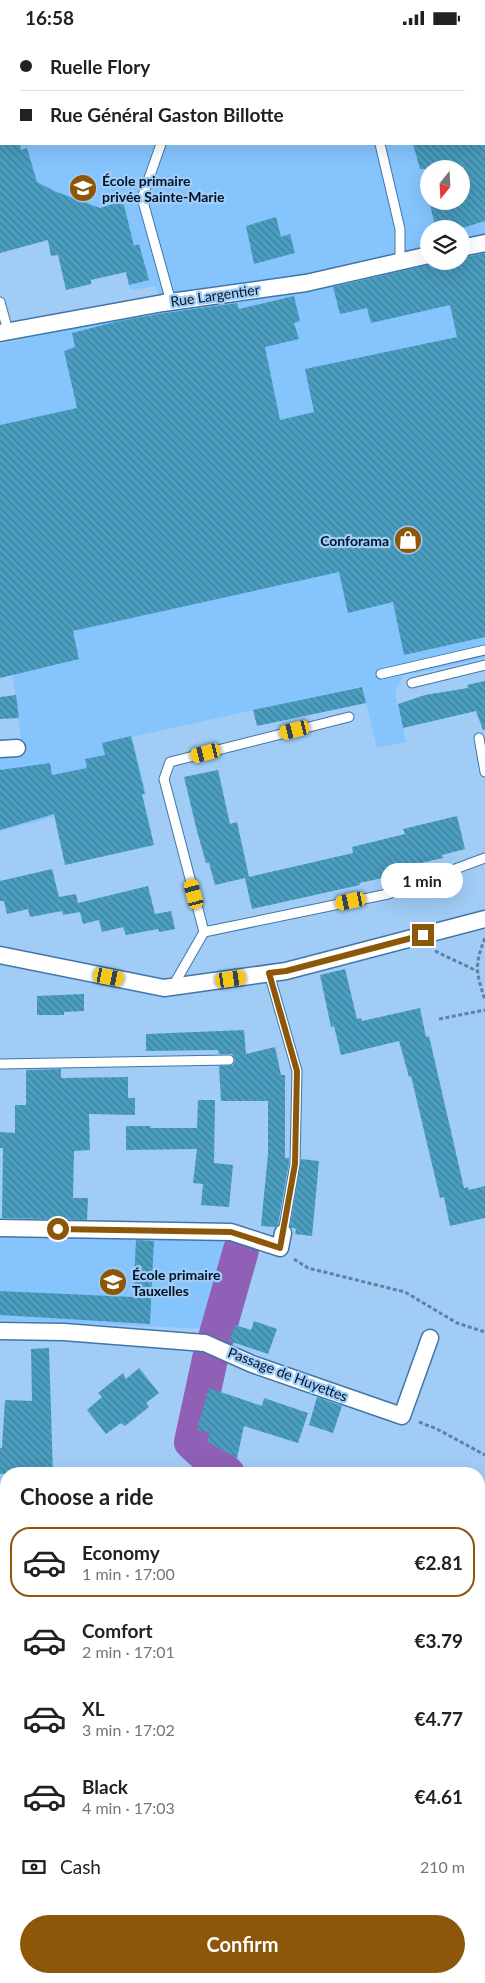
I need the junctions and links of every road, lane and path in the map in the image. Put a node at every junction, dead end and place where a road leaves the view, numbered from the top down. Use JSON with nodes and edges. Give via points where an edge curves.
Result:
{"nodes":[{"id":1,"x":160,"y":145,"type":"edge"},
{"id":2,"x":380,"y":145,"type":"edge"},
{"id":3,"x":485,"y":243,"type":"edge"},
{"id":4,"x":470,"y":246,"type":"edge"},
{"id":5,"x":420,"y":257,"type":"edge"},
{"id":6,"x":400,"y":261,"type":"junction"},
{"id":7,"x":0,"y":302,"type":"edge"},
{"id":8,"x":171,"y":302,"type":"junction"},
{"id":9,"x":4,"y":332,"type":"edge"},
{"id":10,"x":485,"y":649,"type":"edge"},
{"id":11,"x":485,"y":665,"type":"edge"},
{"id":12,"x":381,"y":674,"type":"dead end"},
{"id":13,"x":412,"y":683,"type":"dead end"},
{"id":14,"x":349,"y":717,"type":"dead end"},
{"id":15,"x":479,"y":738,"type":"dead end"},
{"id":16,"x":17,"y":748,"type":"dead end"},
{"id":17,"x":0,"y":749,"type":"edge"},
{"id":18,"x":485,"y":772,"type":"edge"},
{"id":19,"x":485,"y":857,"type":"edge"},
{"id":20,"x":485,"y":919,"type":"edge"},
{"id":21,"x":204,"y":933,"type":"junction"},
{"id":22,"x":485,"y":937,"type":"edge"},
{"id":23,"x":407,"y":939,"type":"junction"},
{"id":24,"x":0,"y":955,"type":"edge"},
{"id":25,"x":477,"y":971,"type":"junction"},
{"id":26,"x":269,"y":973,"type":"junction"},
{"id":27,"x":173,"y":987,"type":"junction"},
{"id":28,"x":485,"y":1000,"type":"edge"},
{"id":29,"x":485,"y":1010,"type":"edge"},
{"id":30,"x":439,"y":1019,"type":"dead end"},
{"id":31,"x":229,"y":1060,"type":"dead end"},
{"id":32,"x":0,"y":1064,"type":"edge"},
{"id":33,"x":0,"y":1228,"type":"edge"},
{"id":34,"x":281,"y":1241,"type":"junction"},
{"id":35,"x":0,"y":1331,"type":"edge"},
{"id":36,"x":485,"y":1332,"type":"edge"},
{"id":37,"x":430,"y":1338,"type":"dead end"},
{"id":38,"x":402,"y":1415,"type":"junction"},
{"id":39,"x":485,"y":1455,"type":"edge"}],
"edges":[{"from":1,"to":8,"type":"lane","via":[[142,197]]},
{"from":2,"to":6,"type":"lane","via":[[400,229]]},
{"from":3,"to":4,"type":"street"},
{"from":5,"to":6,"type":"street","name":"Rue Largentier"},
{"from":6,"to":8,"type":"street","name":"Rue Largentier","via":[[306,283]]},
{"from":7,"to":9,"type":"lane"},
{"from":8,"to":9,"type":"street","name":"Rue Largentier"},
{"from":10,"to":12,"type":"lane"},
{"from":11,"to":13,"type":"lane"},
{"from":14,"to":21,"type":"lane","via":[[170,761],[164,779]]},
{"from":15,"to":18,"type":"lane"},
{"from":16,"to":17,"type":"street"},
{"from":19,"to":21,"type":"lane","via":[[388,894]]},
{"from":20,"to":23,"type":"street"},
{"from":21,"to":27,"type":"lane"},
{"from":22,"to":25,"type":"path","via":[[476,963]]},
{"from":23,"to":25,"type":"path"},
{"from":23,"to":26,"type":"street"},
{"from":24,"to":27,"type":"street","via":[[164,988]]},
{"from":25,"to":28,"type":"path"},
{"from":26,"to":27,"type":"street"},
{"from":26,"to":34,"type":"lane","via":[[297,1071],[295,1164]]},
{"from":29,"to":30,"type":"path"},
{"from":31,"to":32,"type":"lane"},
{"from":33,"to":34,"type":"street","via":[[231,1232]]},
{"from":34,"to":36,"type":"path","via":[[308,1268],[405,1292],[457,1323]]},
{"from":35,"to":38,"type":"street","name":"Passage de Huyettes","via":[[64,1332],[205,1343],[252,1364]]},
{"from":37,"to":38,"type":"street"},
{"from":38,"to":39,"type":"path","via":[[437,1429]]}]}
